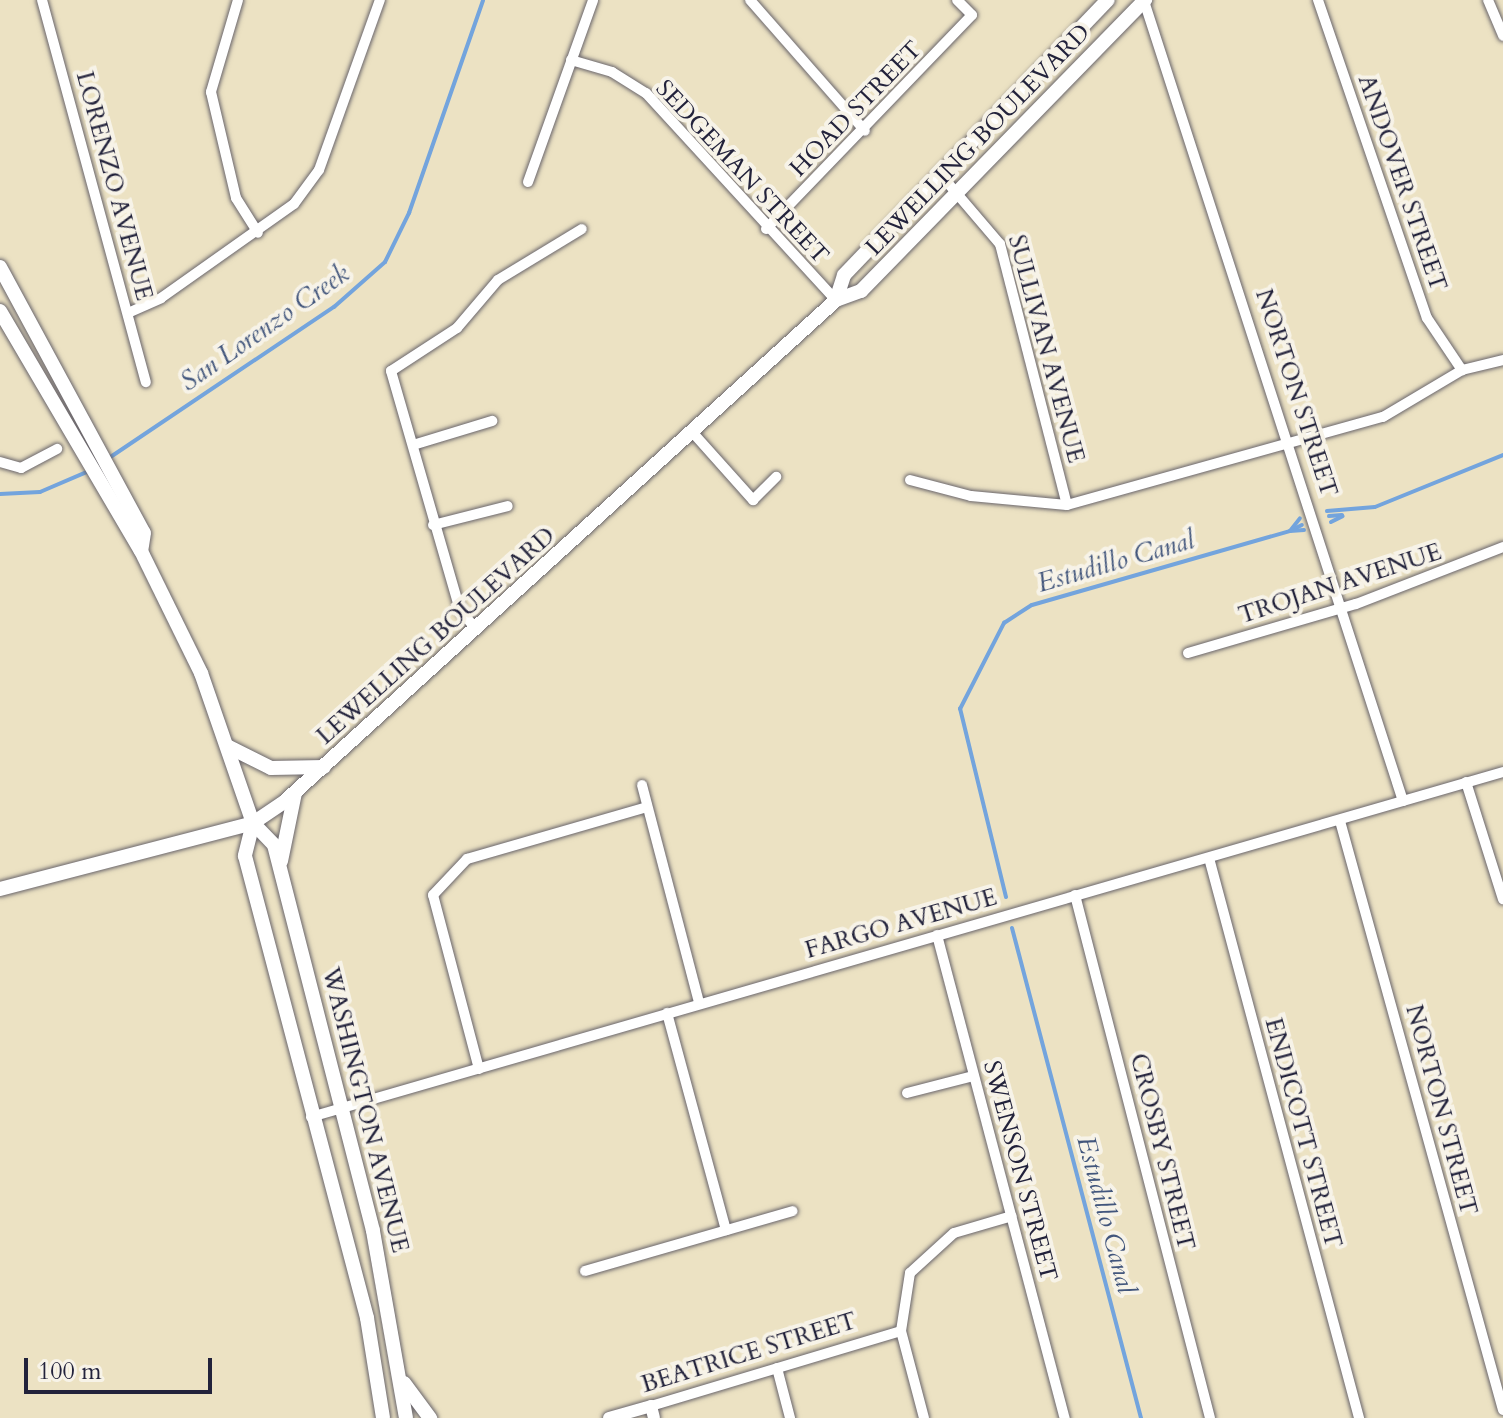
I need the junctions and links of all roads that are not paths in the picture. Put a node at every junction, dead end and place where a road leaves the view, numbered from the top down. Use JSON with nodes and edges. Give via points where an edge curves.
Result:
{"nodes":[{"id":1,"x":42,"y":0,"type":"edge"},
{"id":2,"x":238,"y":0,"type":"edge"},
{"id":3,"x":380,"y":0,"type":"edge"},
{"id":4,"x":593,"y":0,"type":"edge"},
{"id":5,"x":750,"y":0,"type":"edge"},
{"id":6,"x":957,"y":0,"type":"edge"},
{"id":7,"x":1108,"y":0,"type":"edge"},
{"id":8,"x":1144,"y":0,"type":"edge"},
{"id":9,"x":1318,"y":0,"type":"edge"},
{"id":10,"x":1488,"y":0,"type":"edge"},
{"id":11,"x":1503,"y":36,"type":"edge"},
{"id":12,"x":571,"y":60,"type":"junction"},
{"id":13,"x":865,"y":131,"type":"junction"},
{"id":14,"x":941,"y":175,"type":"junction"},
{"id":15,"x":528,"y":182,"type":"dead end"},
{"id":16,"x":957,"y":191,"type":"junction"},
{"id":17,"x":582,"y":229,"type":"dead end"},
{"id":18,"x":766,"y":229,"type":"junction"},
{"id":19,"x":258,"y":233,"type":"junction"},
{"id":20,"x":0,"y":267,"type":"edge"},
{"id":21,"x":836,"y":300,"type":"junction"},
{"id":22,"x":0,"y":311,"type":"edge"},
{"id":23,"x":128,"y":313,"type":"junction"},
{"id":24,"x":1503,"y":360,"type":"edge"},
{"id":25,"x":1462,"y":370,"type":"junction"},
{"id":26,"x":146,"y":382,"type":"dead end"},
{"id":27,"x":492,"y":421,"type":"dead end"},
{"id":28,"x":694,"y":434,"type":"junction"},
{"id":29,"x":1291,"y":443,"type":"junction"},
{"id":30,"x":413,"y":445,"type":"junction"},
{"id":31,"x":57,"y":449,"type":"dead end"},
{"id":32,"x":0,"y":462,"type":"edge"},
{"id":33,"x":776,"y":477,"type":"dead end"},
{"id":34,"x":910,"y":480,"type":"dead end"},
{"id":35,"x":1067,"y":505,"type":"junction"},
{"id":36,"x":508,"y":506,"type":"dead end"},
{"id":37,"x":433,"y":525,"type":"junction"},
{"id":38,"x":1503,"y":547,"type":"edge"},
{"id":39,"x":141,"y":551,"type":"junction"},
{"id":40,"x":1344,"y":608,"type":"junction"},
{"id":41,"x":476,"y":629,"type":"junction"},
{"id":42,"x":1188,"y":653,"type":"dead end"},
{"id":43,"x":229,"y":747,"type":"junction"},
{"id":44,"x":324,"y":767,"type":"junction"},
{"id":45,"x":1503,"y":772,"type":"edge"},
{"id":46,"x":1466,"y":782,"type":"junction"},
{"id":47,"x":642,"y":785,"type":"dead end"},
{"id":48,"x":295,"y":793,"type":"junction"},
{"id":49,"x":1403,"y":801,"type":"junction"},
{"id":50,"x":647,"y":807,"type":"junction"},
{"id":51,"x":1340,"y":821,"type":"junction"},
{"id":52,"x":253,"y":823,"type":"junction"},
{"id":53,"x":1209,"y":858,"type":"junction"},
{"id":54,"x":280,"y":869,"type":"junction"},
{"id":55,"x":0,"y":889,"type":"edge"},
{"id":56,"x":1075,"y":895,"type":"junction"},
{"id":57,"x":1503,"y":899,"type":"edge"},
{"id":58,"x":937,"y":935,"type":"junction"},
{"id":59,"x":699,"y":1003,"type":"junction"},
{"id":60,"x":667,"y":1013,"type":"junction"},
{"id":61,"x":479,"y":1069,"type":"junction"},
{"id":62,"x":973,"y":1076,"type":"junction"},
{"id":63,"x":907,"y":1093,"type":"dead end"},
{"id":64,"x":342,"y":1109,"type":"junction"},
{"id":65,"x":311,"y":1117,"type":"junction"},
{"id":66,"x":793,"y":1211,"type":"dead end"},
{"id":67,"x":1012,"y":1216,"type":"junction"},
{"id":68,"x":726,"y":1230,"type":"junction"},
{"id":69,"x":585,"y":1271,"type":"dead end"},
{"id":70,"x":901,"y":1331,"type":"junction"},
{"id":71,"x":777,"y":1368,"type":"junction"},
{"id":72,"x":403,"y":1381,"type":"junction"},
{"id":73,"x":1503,"y":1410,"type":"edge"},
{"id":74,"x":652,"y":1412,"type":"edge"},
{"id":75,"x":383,"y":1418,"type":"edge"},
{"id":76,"x":406,"y":1418,"type":"edge"},
{"id":77,"x":430,"y":1418,"type":"edge"},
{"id":78,"x":609,"y":1418,"type":"edge"},
{"id":79,"x":790,"y":1418,"type":"edge"},
{"id":80,"x":924,"y":1418,"type":"edge"},
{"id":81,"x":1065,"y":1418,"type":"edge"},
{"id":82,"x":1210,"y":1418,"type":"edge"},
{"id":83,"x":1359,"y":1418,"type":"edge"}],
"edges":[{"from":1,"to":23,"type":"street","name":"LORENZO AVENUE"},
{"from":2,"to":19,"type":"street","via":[[211,92],[236,198]]},
{"from":3,"to":19,"type":"street","via":[[319,170]]},
{"from":4,"to":12,"type":"street"},
{"from":5,"to":13,"type":"street"},
{"from":6,"to":13,"type":"street","name":"HOAD STREET","via":[[972,15]]},
{"from":7,"to":14,"type":"main road","name":"LEWELLING BOULEVARD"},
{"from":8,"to":16,"type":"main road","name":"LEWELLING BOULEVARD"},
{"from":8,"to":29,"type":"street","name":"NORTON STREET"},
{"from":9,"to":25,"type":"street","name":"ANDOVER STREET","via":[[1427,318]]},
{"from":10,"to":11,"type":"street"},
{"from":12,"to":15,"type":"street"},
{"from":12,"to":18,"type":"street","name":"SEDGEMAN STREET","via":[[612,72],[646,93]]},
{"from":13,"to":18,"type":"street","name":"HOAD STREET"},
{"from":14,"to":16,"type":"street","name":"SULLIVAN AVENUE"},
{"from":14,"to":21,"type":"main road","name":"LEWELLING BOULEVARD","via":[[844,275]]},
{"from":16,"to":21,"type":"main road","name":"LEWELLING BOULEVARD","via":[[861,291]]},
{"from":16,"to":35,"type":"street","name":"SULLIVAN AVENUE","via":[[1000,244]]},
{"from":17,"to":30,"type":"street","via":[[498,280],[457,328],[391,371]]},
{"from":18,"to":21,"type":"street","name":"SEDGEMAN STREET"},
{"from":19,"to":23,"type":"street"},
{"from":20,"to":39,"type":"main road","name":"WASHINGTON AVENUE","via":[[144,533]]},
{"from":21,"to":28,"type":"main road","name":"LEWELLING BOULEVARD"},
{"from":22,"to":39,"type":"main road","name":"WASHINGTON AVENUE"},
{"from":23,"to":26,"type":"street","name":"LORENZO AVENUE"},
{"from":24,"to":25,"type":"street"},
{"from":25,"to":29,"type":"street","via":[[1383,417]]},
{"from":27,"to":30,"type":"street"},
{"from":28,"to":33,"type":"street","via":[[753,500]]},
{"from":28,"to":41,"type":"main road","name":"LEWELLING BOULEVARD"},
{"from":29,"to":35,"type":"street"},
{"from":29,"to":40,"type":"street","name":"NORTON STREET"},
{"from":30,"to":37,"type":"street"},
{"from":31,"to":32,"type":"street","via":[[21,468]]},
{"from":34,"to":35,"type":"street","via":[[971,496]]},
{"from":36,"to":37,"type":"street"},
{"from":37,"to":41,"type":"street","via":[[460,610]]},
{"from":38,"to":40,"type":"street","name":"TROJAN AVENUE"},
{"from":39,"to":43,"type":"main road","name":"WASHINGTON AVENUE"},
{"from":40,"to":42,"type":"street","name":"TROJAN AVENUE"},
{"from":40,"to":49,"type":"street","name":"NORTON STREET"},
{"from":41,"to":44,"type":"main road","name":"LEWELLING BOULEVARD"},
{"from":43,"to":44,"type":"main road","via":[[271,768]]},
{"from":43,"to":52,"type":"main road","name":"WASHINGTON AVENUE"},
{"from":44,"to":48,"type":"main road","name":"LEWELLING BOULEVARD"},
{"from":45,"to":46,"type":"street","name":"FARGO AVENUE"},
{"from":46,"to":49,"type":"street","name":"FARGO AVENUE"},
{"from":46,"to":57,"type":"street"},
{"from":47,"to":50,"type":"street"},
{"from":48,"to":52,"type":"main road","name":"LEWELLING BOULEVARD"},
{"from":48,"to":54,"type":"main road"},
{"from":49,"to":51,"type":"street","name":"FARGO AVENUE"},
{"from":50,"to":59,"type":"street"},
{"from":50,"to":61,"type":"street","via":[[467,859],[433,895]]},
{"from":51,"to":53,"type":"street","name":"FARGO AVENUE"},
{"from":51,"to":73,"type":"street","name":"NORTON STREET"},
{"from":52,"to":54,"type":"main road","name":"WASHINGTON AVENUE","via":[[274,845]]},
{"from":52,"to":55,"type":"main road","name":"LEWELLING BOULEVARD"},
{"from":52,"to":65,"type":"main road","name":"WASHINGTON AVENUE","via":[[245,856]]},
{"from":53,"to":56,"type":"street","name":"FARGO AVENUE"},
{"from":53,"to":83,"type":"street","name":"ENDICOTT STREET"},
{"from":54,"to":64,"type":"main road","name":"WASHINGTON AVENUE"},
{"from":56,"to":58,"type":"street","name":"FARGO AVENUE"},
{"from":56,"to":82,"type":"street","name":"CROSBY STREET"},
{"from":58,"to":59,"type":"street","name":"FARGO AVENUE"},
{"from":58,"to":62,"type":"street","name":"SWENSON STREET"},
{"from":59,"to":60,"type":"street","name":"FARGO AVENUE"},
{"from":60,"to":61,"type":"street","name":"FARGO AVENUE"},
{"from":60,"to":68,"type":"street"},
{"from":61,"to":64,"type":"street","name":"FARGO AVENUE"},
{"from":62,"to":63,"type":"street"},
{"from":62,"to":67,"type":"street","name":"SWENSON STREET"},
{"from":64,"to":65,"type":"street","name":"FARGO AVENUE"},
{"from":64,"to":72,"type":"main road","name":"WASHINGTON AVENUE"},
{"from":65,"to":75,"type":"main road","name":"WASHINGTON AVENUE","via":[[367,1318]]},
{"from":66,"to":68,"type":"street"},
{"from":67,"to":70,"type":"street","via":[[954,1233],[910,1273]]},
{"from":67,"to":81,"type":"street","name":"SWENSON STREET"},
{"from":68,"to":69,"type":"street"},
{"from":70,"to":71,"type":"street","name":"BEATRICE STREET"},
{"from":70,"to":80,"type":"street"},
{"from":71,"to":74,"type":"street","name":"BEATRICE STREET"},
{"from":71,"to":79,"type":"street"},
{"from":72,"to":76,"type":"main road","name":"WASHINGTON AVENUE"},
{"from":72,"to":77,"type":"main road"},
{"from":74,"to":78,"type":"street","name":"BEATRICE STREET"}]}
